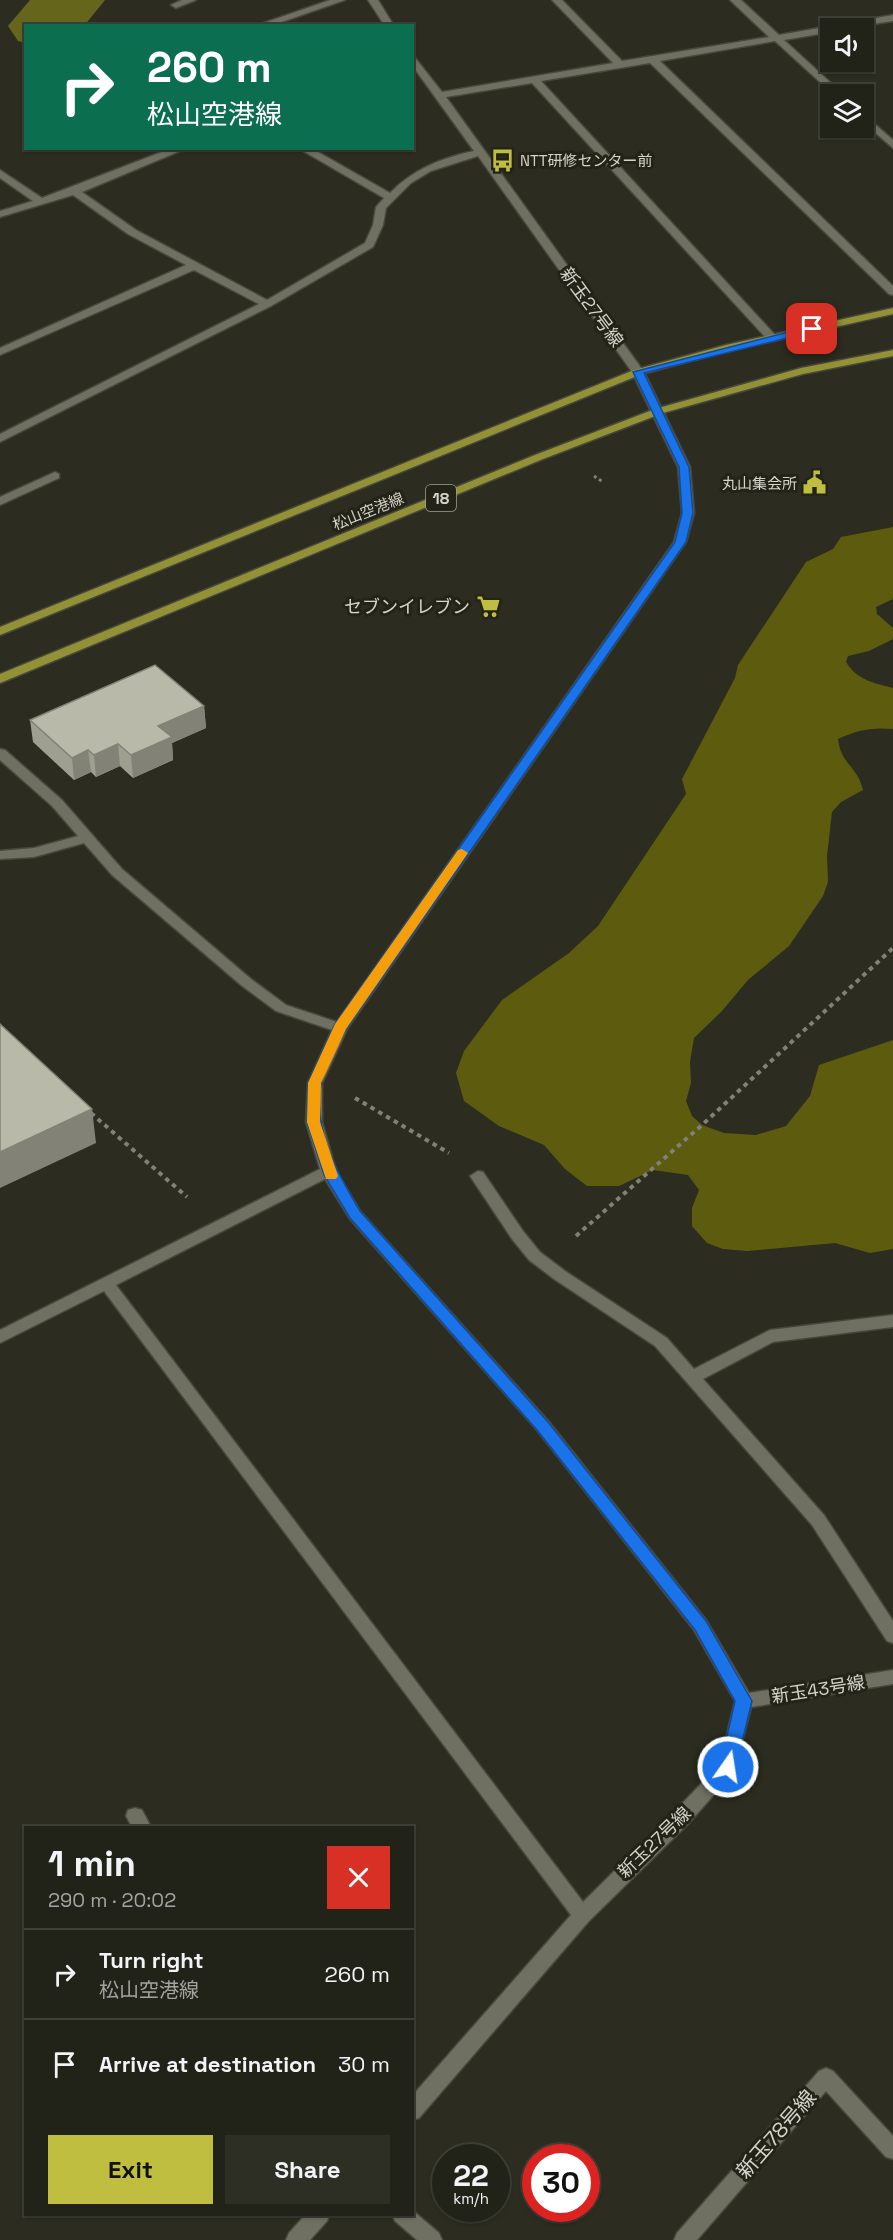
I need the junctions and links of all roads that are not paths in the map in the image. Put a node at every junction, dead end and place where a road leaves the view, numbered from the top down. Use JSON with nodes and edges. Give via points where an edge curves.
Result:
{"nodes":[{"id":1,"x":191,"y":0,"type":"edge"},
{"id":2,"x":340,"y":0,"type":"edge"},
{"id":3,"x":373,"y":0,"type":"edge"},
{"id":4,"x":557,"y":0,"type":"edge"},
{"id":5,"x":735,"y":0,"type":"edge"},
{"id":6,"x":176,"y":5,"type":"dead end"},
{"id":7,"x":893,"y":18,"type":"edge"},
{"id":8,"x":874,"y":21,"type":"edge"},
{"id":9,"x":265,"y":24,"type":"edge"},
{"id":10,"x":389,"y":24,"type":"edge"},
{"id":11,"x":820,"y":31,"type":"edge"},
{"id":12,"x":777,"y":38,"type":"junction"},
{"id":13,"x":652,"y":59,"type":"junction"},
{"id":14,"x":619,"y":64,"type":"junction"},
{"id":15,"x":415,"y":66,"type":"edge"},
{"id":16,"x":534,"y":79,"type":"junction"},
{"id":17,"x":827,"y":84,"type":"edge"},
{"id":18,"x":441,"y":95,"type":"junction"},
{"id":19,"x":874,"y":127,"type":"edge"},
{"id":20,"x":893,"y":145,"type":"edge"},
{"id":21,"x":177,"y":150,"type":"edge"},
{"id":22,"x":307,"y":150,"type":"edge"},
{"id":23,"x":481,"y":152,"type":"junction"},
{"id":24,"x":0,"y":173,"type":"edge"},
{"id":25,"x":74,"y":191,"type":"junction"},
{"id":26,"x":390,"y":197,"type":"junction"},
{"id":27,"x":40,"y":201,"type":"junction"},
{"id":28,"x":0,"y":214,"type":"edge"},
{"id":29,"x":196,"y":265,"type":"junction"},
{"id":30,"x":893,"y":292,"type":"edge"},
{"id":31,"x":267,"y":304,"type":"junction"},
{"id":32,"x":893,"y":311,"type":"edge"},
{"id":33,"x":772,"y":338,"type":"junction"},
{"id":34,"x":0,"y":352,"type":"edge"},
{"id":35,"x":893,"y":353,"type":"edge"},
{"id":36,"x":638,"y":372,"type":"junction"},
{"id":37,"x":658,"y":411,"type":"junction"},
{"id":38,"x":0,"y":439,"type":"edge"},
{"id":39,"x":55,"y":476,"type":"dead end"},
{"id":40,"x":0,"y":501,"type":"edge"},
{"id":41,"x":0,"y":631,"type":"edge"},
{"id":42,"x":0,"y":679,"type":"edge"},
{"id":43,"x":0,"y":753,"type":"edge"},
{"id":44,"x":88,"y":837,"type":"junction"},
{"id":45,"x":0,"y":855,"type":"edge"},
{"id":46,"x":340,"y":1028,"type":"junction"},
{"id":47,"x":328,"y":1171,"type":"junction"},
{"id":48,"x":478,"y":1176,"type":"road end"},
{"id":49,"x":107,"y":1284,"type":"junction"},
{"id":50,"x":893,"y":1321,"type":"edge"},
{"id":51,"x":0,"y":1337,"type":"edge"},
{"id":52,"x":691,"y":1378,"type":"junction"},
{"id":53,"x":893,"y":1636,"type":"edge"},
{"id":54,"x":893,"y":1677,"type":"edge"},
{"id":55,"x":744,"y":1701,"type":"junction"},
{"id":56,"x":582,"y":1915,"type":"junction"},
{"id":57,"x":414,"y":2109,"type":"edge"},
{"id":58,"x":893,"y":2150,"type":"edge"},
{"id":59,"x":318,"y":2216,"type":"edge"},
{"id":60,"x":404,"y":2216,"type":"edge"},
{"id":61,"x":296,"y":2240,"type":"edge"},
{"id":62,"x":432,"y":2240,"type":"edge"},
{"id":63,"x":684,"y":2240,"type":"edge"}],
"edges":[{"from":1,"to":6,"type":"street"},
{"from":2,"to":9,"type":"street"},
{"from":3,"to":10,"type":"street"},
{"from":4,"to":14,"type":"street"},
{"from":5,"to":12,"type":"street"},
{"from":7,"to":8,"type":"street"},
{"from":11,"to":12,"type":"street"},
{"from":12,"to":13,"type":"street"},
{"from":12,"to":17,"type":"street"},
{"from":13,"to":14,"type":"street"},
{"from":13,"to":30,"type":"street"},
{"from":14,"to":16,"type":"street"},
{"from":15,"to":18,"type":"street","name":"新玉27号線"},
{"from":16,"to":18,"type":"street"},
{"from":16,"to":33,"type":"street"},
{"from":18,"to":23,"type":"street","name":"新玉27号線"},
{"from":19,"to":20,"type":"street"},
{"from":21,"to":25,"type":"street"},
{"from":22,"to":26,"type":"street"},
{"from":23,"to":26,"type":"street","via":[[427,169]]},
{"from":23,"to":36,"type":"street","name":"新玉27号線"},
{"from":24,"to":27,"type":"street"},
{"from":25,"to":27,"type":"street"},
{"from":25,"to":29,"type":"street","via":[[132,232]]},
{"from":26,"to":31,"type":"street","via":[[381,207],[369,245]]},
{"from":27,"to":28,"type":"street"},
{"from":29,"to":31,"type":"street"},
{"from":29,"to":34,"type":"street"},
{"from":31,"to":38,"type":"street"},
{"from":32,"to":33,"type":"main road","name":"松山空港線","number":"18"},
{"from":33,"to":36,"type":"main road","name":"松山空港線","number":"18"},
{"from":35,"to":37,"type":"main road","name":"松山空港線","number":"18","via":[[801,371]]},
{"from":36,"to":37,"type":"street","name":"新玉27号線"},
{"from":36,"to":41,"type":"main road","name":"松山空港線","number":"18"},
{"from":37,"to":42,"type":"main road","name":"松山空港線","number":"18"},
{"from":37,"to":46,"type":"street","name":"新玉27号線","via":[[684,467],[688,513],[680,542]]},
{"from":39,"to":40,"type":"street"},
{"from":43,"to":44,"type":"street","via":[[57,803]]},
{"from":44,"to":45,"type":"street","via":[[50,851]]},
{"from":44,"to":46,"type":"street","via":[[117,872],[246,982],[281,1008]]},
{"from":46,"to":47,"type":"street","name":"新玉27号線","via":[[315,1083],[314,1122]]},
{"from":47,"to":49,"type":"street"},
{"from":47,"to":55,"type":"street","name":"新玉27号線","via":[[355,1215],[543,1426],[693,1617]]},
{"from":48,"to":52,"type":"street","via":[[520,1241],[544,1265],[631,1318],[661,1342]]},
{"from":49,"to":51,"type":"street"},
{"from":49,"to":56,"type":"street"},
{"from":50,"to":52,"type":"street","via":[[770,1336]]},
{"from":52,"to":53,"type":"street","via":[[818,1520]]},
{"from":54,"to":55,"type":"street","name":"新玉43号線"},
{"from":55,"to":56,"type":"street","name":"新玉27号線","via":[[728,1767]]},
{"from":56,"to":57,"type":"street","name":"新玉27号線"},
{"from":58,"to":63,"type":"street","name":"新玉78号線","via":[[826,2077]]},
{"from":59,"to":61,"type":"street"},
{"from":60,"to":62,"type":"street"}]}
